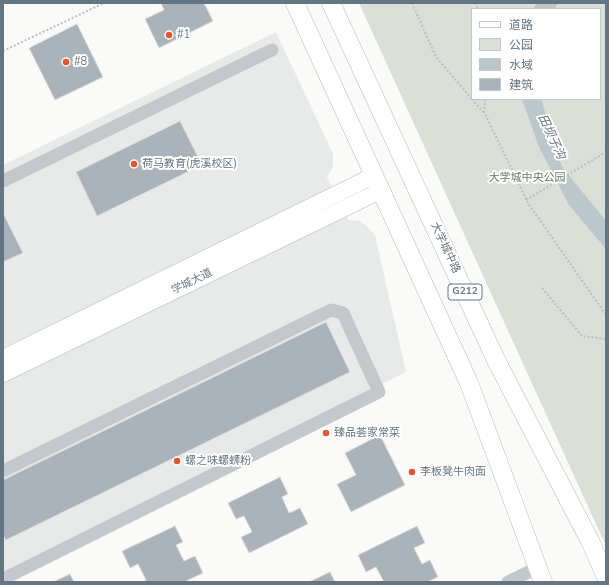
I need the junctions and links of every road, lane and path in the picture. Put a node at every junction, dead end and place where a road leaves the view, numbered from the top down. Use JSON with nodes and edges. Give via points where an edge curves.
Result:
{"nodes":[{"id":1,"x":104,"y":3,"type":"edge"},
{"id":2,"x":295,"y":3,"type":"edge"},
{"id":3,"x":331,"y":3,"type":"edge"},
{"id":4,"x":412,"y":3,"type":"edge"},
{"id":5,"x":272,"y":50,"type":"dead end"},
{"id":6,"x":3,"y":51,"type":"edge"},
{"id":7,"x":471,"y":98,"type":"edge"},
{"id":8,"x":473,"y":100,"type":"edge"},
{"id":9,"x":485,"y":100,"type":"edge"},
{"id":10,"x":484,"y":112,"type":"junction"},
{"id":11,"x":606,"y":152,"type":"edge"},
{"id":12,"x":3,"y":181,"type":"edge"},
{"id":13,"x":378,"y":182,"type":"junction"},
{"id":14,"x":526,"y":200,"type":"junction"},
{"id":15,"x":542,"y":288,"type":"dead end"},
{"id":16,"x":606,"y":315,"type":"edge"},
{"id":17,"x":606,"y":340,"type":"edge"},
{"id":18,"x":3,"y":358,"type":"edge"},
{"id":19,"x":3,"y":374,"type":"edge"},
{"id":20,"x":3,"y":471,"type":"edge"},
{"id":21,"x":540,"y":575,"type":"edge"},
{"id":22,"x":606,"y":577,"type":"edge"},
{"id":23,"x":3,"y":578,"type":"edge"},
{"id":24,"x":508,"y":582,"type":"edge"}],
"edges":[{"from":1,"to":6,"type":"path"},
{"from":2,"to":13,"type":"highway","number":"G212"},
{"from":3,"to":22,"type":"highway","name":"大学城中路","number":"G212","via":[[496,360]]},
{"from":4,"to":7,"type":"path","via":[[436,57]]},
{"from":5,"to":12,"type":"street"},
{"from":8,"to":10,"type":"path"},
{"from":9,"to":10,"type":"path"},
{"from":10,"to":14,"type":"path"},
{"from":11,"to":14,"type":"path"},
{"from":13,"to":18,"type":"main road","name":"学城大道"},
{"from":13,"to":19,"type":"main road","name":"学城大道"},
{"from":13,"to":21,"type":"highway","number":"G212","via":[[469,383]]},
{"from":14,"to":16,"type":"path"},
{"from":15,"to":17,"type":"path","via":[[582,336]]},
{"from":20,"to":23,"type":"street","via":[[331,310],[343,313],[379,392]]},
{"from":21,"to":24,"type":"street"}]}
